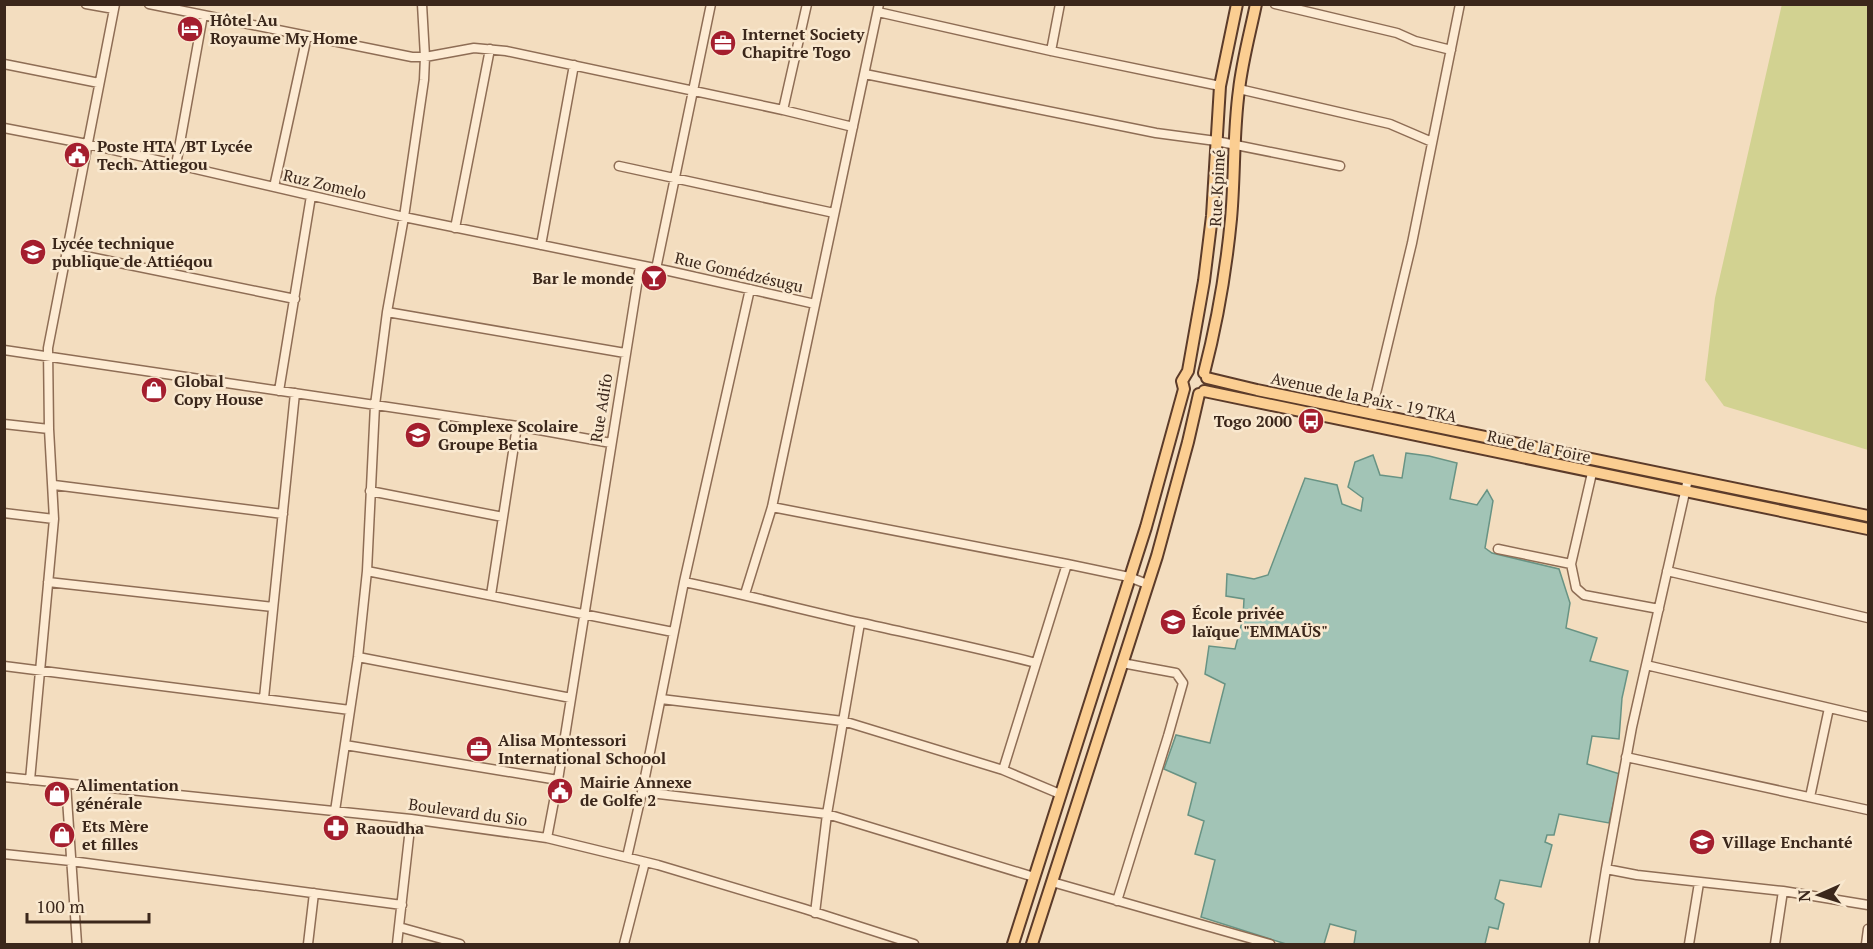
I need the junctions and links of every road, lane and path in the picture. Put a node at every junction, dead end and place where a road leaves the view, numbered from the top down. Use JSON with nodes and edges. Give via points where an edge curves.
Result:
{"nodes":[{"id":1,"x":86,"y":4,"type":"edge"},
{"id":2,"x":149,"y":4,"type":"edge"},
{"id":3,"x":422,"y":4,"type":"edge"},
{"id":4,"x":711,"y":4,"type":"edge"},
{"id":5,"x":807,"y":4,"type":"edge"},
{"id":6,"x":1060,"y":4,"type":"edge"},
{"id":7,"x":1237,"y":4,"type":"edge"},
{"id":8,"x":1256,"y":4,"type":"edge"},
{"id":9,"x":1275,"y":4,"type":"edge"},
{"id":10,"x":1460,"y":4,"type":"edge"},
{"id":11,"x":115,"y":7,"type":"edge"},
{"id":12,"x":878,"y":8,"type":"edge"},
{"id":13,"x":202,"y":15,"type":"junction"},
{"id":14,"x":307,"y":36,"type":"junction"},
{"id":15,"x":490,"y":49,"type":"junction"},
{"id":16,"x":1451,"y":50,"type":"junction"},
{"id":17,"x":1051,"y":51,"type":"junction"},
{"id":18,"x":426,"y":57,"type":"junction"},
{"id":19,"x":4,"y":64,"type":"edge"},
{"id":20,"x":574,"y":65,"type":"junction"},
{"id":21,"x":865,"y":74,"type":"junction"},
{"id":22,"x":99,"y":83,"type":"junction"},
{"id":23,"x":1220,"y":86,"type":"junction"},
{"id":24,"x":1239,"y":89,"type":"junction"},
{"id":25,"x":692,"y":91,"type":"junction"},
{"id":26,"x":783,"y":110,"type":"junction"},
{"id":27,"x":853,"y":127,"type":"junction"},
{"id":28,"x":4,"y":128,"type":"edge"},
{"id":29,"x":1216,"y":141,"type":"junction"},
{"id":30,"x":1432,"y":142,"type":"junction"},
{"id":31,"x":87,"y":144,"type":"junction"},
{"id":32,"x":1233,"y":144,"type":"junction"},
{"id":33,"x":177,"y":165,"type":"junction"},
{"id":34,"x":619,"y":166,"type":"dead end"},
{"id":35,"x":1340,"y":166,"type":"dead end"},
{"id":36,"x":674,"y":178,"type":"junction"},
{"id":37,"x":274,"y":187,"type":"junction"},
{"id":38,"x":311,"y":196,"type":"junction"},
{"id":39,"x":834,"y":213,"type":"junction"},
{"id":40,"x":404,"y":217,"type":"junction"},
{"id":41,"x":455,"y":228,"type":"junction"},
{"id":42,"x":541,"y":245,"type":"junction"},
{"id":43,"x":66,"y":252,"type":"junction"},
{"id":44,"x":640,"y":266,"type":"junction"},
{"id":45,"x":656,"y":269,"type":"junction"},
{"id":46,"x":750,"y":289,"type":"junction"},
{"id":47,"x":295,"y":299,"type":"junction"},
{"id":48,"x":814,"y":304,"type":"junction"},
{"id":49,"x":387,"y":312,"type":"junction"},
{"id":50,"x":4,"y":350,"type":"edge"},
{"id":51,"x":625,"y":353,"type":"junction"},
{"id":52,"x":47,"y":357,"type":"junction"},
{"id":53,"x":1188,"y":371,"type":"junction"},
{"id":54,"x":1206,"y":375,"type":"junction"},
{"id":55,"x":1184,"y":389,"type":"junction"},
{"id":56,"x":279,"y":391,"type":"junction"},
{"id":57,"x":295,"y":393,"type":"junction"},
{"id":58,"x":1202,"y":393,"type":"junction"},
{"id":59,"x":375,"y":405,"type":"junction"},
{"id":60,"x":1371,"y":414,"type":"junction"},
{"id":61,"x":4,"y":424,"type":"edge"},
{"id":62,"x":516,"y":426,"type":"junction"},
{"id":63,"x":49,"y":429,"type":"junction"},
{"id":64,"x":611,"y":443,"type":"junction"},
{"id":65,"x":1592,"y":473,"type":"junction"},
{"id":66,"x":1688,"y":479,"type":"junction"},
{"id":67,"x":54,"y":485,"type":"junction"},
{"id":68,"x":370,"y":491,"type":"junction"},
{"id":69,"x":1685,"y":492,"type":"junction"},
{"id":70,"x":771,"y":507,"type":"junction"},
{"id":71,"x":4,"y":513,"type":"edge"},
{"id":72,"x":283,"y":514,"type":"junction"},
{"id":73,"x":1869,"y":516,"type":"edge"},
{"id":74,"x":503,"y":517,"type":"junction"},
{"id":75,"x":54,"y":519,"type":"junction"},
{"id":76,"x":1869,"y":529,"type":"edge"},
{"id":77,"x":1498,"y":549,"type":"dead end"},
{"id":78,"x":1067,"y":564,"type":"junction"},
{"id":79,"x":1572,"y":564,"type":"junction"},
{"id":80,"x":367,"y":571,"type":"junction"},
{"id":81,"x":1667,"y":572,"type":"junction"},
{"id":82,"x":1130,"y":577,"type":"junction"},
{"id":83,"x":48,"y":582,"type":"junction"},
{"id":84,"x":684,"y":582,"type":"junction"},
{"id":85,"x":1147,"y":584,"type":"junction"},
{"id":86,"x":745,"y":594,"type":"junction"},
{"id":87,"x":491,"y":595,"type":"junction"},
{"id":88,"x":273,"y":607,"type":"junction"},
{"id":89,"x":1659,"y":609,"type":"junction"},
{"id":90,"x":584,"y":615,"type":"junction"},
{"id":91,"x":1869,"y":618,"type":"edge"},
{"id":92,"x":860,"y":623,"type":"junction"},
{"id":93,"x":673,"y":632,"type":"junction"},
{"id":94,"x":358,"y":657,"type":"junction"},
{"id":95,"x":1036,"y":663,"type":"junction"},
{"id":96,"x":1122,"y":663,"type":"junction"},
{"id":97,"x":4,"y":666,"type":"edge"},
{"id":98,"x":1646,"y":666,"type":"junction"},
{"id":99,"x":41,"y":670,"type":"junction"},
{"id":100,"x":264,"y":698,"type":"junction"},
{"id":101,"x":571,"y":698,"type":"junction"},
{"id":102,"x":661,"y":699,"type":"junction"},
{"id":103,"x":1829,"y":708,"type":"junction"},
{"id":104,"x":350,"y":710,"type":"junction"},
{"id":105,"x":1869,"y":717,"type":"edge"},
{"id":106,"x":843,"y":721,"type":"junction"},
{"id":107,"x":345,"y":745,"type":"junction"},
{"id":108,"x":1626,"y":758,"type":"junction"},
{"id":109,"x":1003,"y":770,"type":"junction"},
{"id":110,"x":4,"y":777,"type":"edge"},
{"id":111,"x":30,"y":780,"type":"junction"},
{"id":112,"x":558,"y":780,"type":"junction"},
{"id":113,"x":66,"y":784,"type":"junction"},
{"id":114,"x":642,"y":792,"type":"junction"},
{"id":115,"x":1060,"y":794,"type":"junction"},
{"id":116,"x":1810,"y":797,"type":"junction"},
{"id":117,"x":1869,"y":810,"type":"edge"},
{"id":118,"x":335,"y":811,"type":"junction"},
{"id":119,"x":827,"y":814,"type":"junction"},
{"id":120,"x":411,"y":819,"type":"junction"},
{"id":121,"x":547,"y":838,"type":"junction"},
{"id":122,"x":4,"y":854,"type":"edge"},
{"id":123,"x":627,"y":857,"type":"junction"},
{"id":124,"x":71,"y":861,"type":"junction"},
{"id":125,"x":645,"y":862,"type":"junction"},
{"id":126,"x":1606,"y":868,"type":"junction"},
{"id":127,"x":1034,"y":877,"type":"junction"},
{"id":128,"x":1052,"y":882,"type":"junction"},
{"id":129,"x":1699,"y":883,"type":"junction"},
{"id":130,"x":1783,"y":891,"type":"junction"},
{"id":131,"x":314,"y":893,"type":"junction"},
{"id":132,"x":1117,"y":901,"type":"junction"},
{"id":133,"x":402,"y":905,"type":"junction"},
{"id":134,"x":1869,"y":905,"type":"edge"},
{"id":135,"x":815,"y":913,"type":"junction"},
{"id":136,"x":399,"y":927,"type":"junction"},
{"id":137,"x":1869,"y":929,"type":"edge"},
{"id":138,"x":913,"y":944,"type":"edge"},
{"id":139,"x":77,"y":945,"type":"edge"},
{"id":140,"x":308,"y":945,"type":"edge"},
{"id":141,"x":397,"y":945,"type":"edge"},
{"id":142,"x":460,"y":945,"type":"edge"},
{"id":143,"x":624,"y":945,"type":"edge"},
{"id":144,"x":1012,"y":945,"type":"edge"},
{"id":145,"x":1032,"y":945,"type":"edge"},
{"id":146,"x":1270,"y":945,"type":"edge"},
{"id":147,"x":1594,"y":945,"type":"edge"},
{"id":148,"x":1689,"y":945,"type":"edge"},
{"id":149,"x":1775,"y":945,"type":"edge"},
{"id":150,"x":1866,"y":945,"type":"edge"}],
"edges":[{"from":1,"to":11,"type":"street"},
{"from":2,"to":13,"type":"street"},
{"from":3,"to":18,"type":"street"},
{"from":4,"to":25,"type":"street"},
{"from":5,"to":26,"type":"street"},
{"from":6,"to":17,"type":"street"},
{"from":7,"to":23,"type":"main road"},
{"from":8,"to":24,"type":"main road","name":"Rue Kpimé"},
{"from":9,"to":16,"type":"street"},
{"from":10,"to":16,"type":"street"},
{"from":11,"to":22,"type":"street"},
{"from":12,"to":17,"type":"street"},
{"from":12,"to":21,"type":"street"},
{"from":13,"to":14,"type":"street"},
{"from":13,"to":33,"type":"street"},
{"from":14,"to":18,"type":"street"},
{"from":14,"to":37,"type":"street"},
{"from":15,"to":18,"type":"street"},
{"from":15,"to":20,"type":"street"},
{"from":15,"to":41,"type":"street"},
{"from":16,"to":30,"type":"street"},
{"from":17,"to":23,"type":"street"},
{"from":18,"to":40,"type":"street"},
{"from":19,"to":22,"type":"street"},
{"from":20,"to":25,"type":"street"},
{"from":20,"to":42,"type":"street"},
{"from":21,"to":27,"type":"street"},
{"from":21,"to":29,"type":"street","via":[[1156,133]]},
{"from":22,"to":31,"type":"street"},
{"from":23,"to":29,"type":"main road"},
{"from":24,"to":30,"type":"street","via":[[1390,123]]},
{"from":24,"to":32,"type":"main road","name":"Rue Kpimé"},
{"from":25,"to":26,"type":"street"},
{"from":25,"to":36,"type":"street"},
{"from":26,"to":27,"type":"street"},
{"from":27,"to":39,"type":"street"},
{"from":28,"to":31,"type":"street","name":"Ruz Zomelo"},
{"from":29,"to":32,"type":"street"},
{"from":29,"to":53,"type":"main road","via":[[1212,216]]},
{"from":30,"to":60,"type":"street"},
{"from":31,"to":33,"type":"street","name":"Ruz Zomelo"},
{"from":31,"to":43,"type":"street"},
{"from":32,"to":35,"type":"street"},
{"from":32,"to":54,"type":"main road","name":"Rue Kpimé","via":[[1227,254]]},
{"from":33,"to":37,"type":"street","name":"Ruz Zomelo"},
{"from":34,"to":36,"type":"street"},
{"from":36,"to":39,"type":"street"},
{"from":36,"to":45,"type":"street"},
{"from":37,"to":38,"type":"street","name":"Ruz Zomelo"},
{"from":38,"to":40,"type":"street","name":"Ruz Zomelo"},
{"from":38,"to":47,"type":"street"},
{"from":39,"to":48,"type":"street"},
{"from":40,"to":41,"type":"street","name":"Ruz Zomelo"},
{"from":40,"to":49,"type":"street"},
{"from":41,"to":42,"type":"street","name":"Ruz Zomelo"},
{"from":42,"to":44,"type":"street","name":"Ruz Zomelo"},
{"from":43,"to":47,"type":"street"},
{"from":43,"to":52,"type":"street"},
{"from":44,"to":45,"type":"street"},
{"from":44,"to":51,"type":"street","name":"Rue Adifo"},
{"from":45,"to":46,"type":"street","name":"Rue Gomédzésugu"},
{"from":46,"to":48,"type":"street","name":"Rue Gomédzésugu"},
{"from":46,"to":84,"type":"street"},
{"from":47,"to":56,"type":"street"},
{"from":48,"to":70,"type":"street"},
{"from":49,"to":51,"type":"street"},
{"from":49,"to":59,"type":"street"},
{"from":50,"to":52,"type":"street"},
{"from":51,"to":64,"type":"street","name":"Rue Adifo"},
{"from":52,"to":56,"type":"street"},
{"from":52,"to":63,"type":"street"},
{"from":53,"to":54,"type":"main road","via":[[1196,369]]},
{"from":53,"to":55,"type":"main road","via":[[1182,381]]},
{"from":54,"to":58,"type":"main road","via":[[1208,384]]},
{"from":54,"to":60,"type":"main road","name":"Avenue de la Paix - 19 TKA","via":[[1245,388]]},
{"from":55,"to":58,"type":"main road","via":[[1191,394]]},
{"from":55,"to":82,"type":"main road"},
{"from":56,"to":57,"type":"street"},
{"from":57,"to":59,"type":"street"},
{"from":57,"to":72,"type":"street"},
{"from":58,"to":65,"type":"main road","name":"Rue de la Foire"},
{"from":58,"to":85,"type":"main road"},
{"from":59,"to":62,"type":"street"},
{"from":59,"to":68,"type":"street"},
{"from":60,"to":66,"type":"main road","name":"Avenue de la Paix - 19 TKA"},
{"from":61,"to":63,"type":"street"},
{"from":62,"to":64,"type":"street"},
{"from":62,"to":74,"type":"street"},
{"from":63,"to":67,"type":"street"},
{"from":64,"to":90,"type":"street","name":"Rue Adifo"},
{"from":65,"to":69,"type":"main road","name":"Rue de la Foire"},
{"from":65,"to":79,"type":"street"},
{"from":66,"to":69,"type":"street"},
{"from":66,"to":73,"type":"main road","name":"Avenue de la Paix - 19 TKA"},
{"from":67,"to":72,"type":"street"},
{"from":67,"to":75,"type":"street"},
{"from":68,"to":74,"type":"street"},
{"from":68,"to":80,"type":"street"},
{"from":69,"to":76,"type":"main road","name":"Rue de la Foire"},
{"from":69,"to":81,"type":"street"},
{"from":70,"to":78,"type":"street"},
{"from":70,"to":86,"type":"street"},
{"from":71,"to":75,"type":"street"},
{"from":72,"to":88,"type":"street"},
{"from":74,"to":87,"type":"street"},
{"from":75,"to":83,"type":"street"},
{"from":77,"to":79,"type":"street"},
{"from":78,"to":82,"type":"street"},
{"from":78,"to":95,"type":"street"},
{"from":79,"to":89,"type":"street","via":[[1576,588],[1584,595]]},
{"from":80,"to":87,"type":"street"},
{"from":80,"to":94,"type":"street"},
{"from":81,"to":89,"type":"street"},
{"from":81,"to":91,"type":"street"},
{"from":82,"to":85,"type":"street"},
{"from":82,"to":115,"type":"main road"},
{"from":83,"to":88,"type":"street"},
{"from":83,"to":99,"type":"street"},
{"from":84,"to":86,"type":"street"},
{"from":84,"to":93,"type":"street"},
{"from":85,"to":96,"type":"main road"},
{"from":86,"to":92,"type":"street"},
{"from":87,"to":90,"type":"street"},
{"from":88,"to":100,"type":"street"},
{"from":89,"to":98,"type":"street"},
{"from":90,"to":93,"type":"street"},
{"from":90,"to":101,"type":"street","name":"Rue Adifo"},
{"from":92,"to":95,"type":"street"},
{"from":92,"to":106,"type":"street"},
{"from":93,"to":102,"type":"street"},
{"from":94,"to":101,"type":"street"},
{"from":94,"to":104,"type":"street"},
{"from":95,"to":109,"type":"street"},
{"from":96,"to":128,"type":"main road"},
{"from":96,"to":132,"type":"street","via":[[1176,673],[1183,683]]},
{"from":97,"to":99,"type":"street"},
{"from":98,"to":103,"type":"street"},
{"from":98,"to":108,"type":"street"},
{"from":99,"to":100,"type":"street"},
{"from":99,"to":111,"type":"street"},
{"from":100,"to":104,"type":"street"},
{"from":101,"to":112,"type":"street","name":"Rue Adifo"},
{"from":102,"to":106,"type":"street"},
{"from":102,"to":114,"type":"street"},
{"from":103,"to":105,"type":"street"},
{"from":103,"to":116,"type":"street"},
{"from":104,"to":107,"type":"street"},
{"from":106,"to":109,"type":"street"},
{"from":106,"to":119,"type":"street"},
{"from":107,"to":112,"type":"street"},
{"from":107,"to":118,"type":"street"},
{"from":108,"to":116,"type":"street"},
{"from":108,"to":126,"type":"street"},
{"from":109,"to":115,"type":"street"},
{"from":110,"to":111,"type":"street","name":"Boulevard du Sio"},
{"from":111,"to":113,"type":"street","name":"Boulevard du Sio"},
{"from":112,"to":121,"type":"street","name":"Rue Adifo"},
{"from":113,"to":118,"type":"street","name":"Boulevard du Sio"},
{"from":113,"to":124,"type":"street"},
{"from":114,"to":119,"type":"street"},
{"from":114,"to":123,"type":"street"},
{"from":115,"to":127,"type":"main road"},
{"from":116,"to":117,"type":"street"},
{"from":118,"to":120,"type":"street","name":"Boulevard du Sio"},
{"from":119,"to":127,"type":"street"},
{"from":119,"to":135,"type":"street"},
{"from":120,"to":121,"type":"street","name":"Boulevard du Sio"},
{"from":120,"to":133,"type":"street"},
{"from":121,"to":123,"type":"street","name":"Boulevard du Sio"},
{"from":122,"to":124,"type":"street"},
{"from":123,"to":125,"type":"street","name":"Boulevard du Sio"},
{"from":124,"to":131,"type":"street"},
{"from":124,"to":139,"type":"street"},
{"from":125,"to":135,"type":"street","name":"Boulevard du Sio"},
{"from":125,"to":143,"type":"street"},
{"from":126,"to":129,"type":"street"},
{"from":126,"to":147,"type":"street"},
{"from":127,"to":144,"type":"main road"},
{"from":128,"to":132,"type":"street"},
{"from":128,"to":145,"type":"main road"},
{"from":129,"to":130,"type":"street"},
{"from":129,"to":148,"type":"street"},
{"from":130,"to":134,"type":"street"},
{"from":130,"to":149,"type":"street"},
{"from":131,"to":133,"type":"street"},
{"from":131,"to":140,"type":"street"},
{"from":132,"to":146,"type":"street"},
{"from":133,"to":136,"type":"street"},
{"from":135,"to":138,"type":"street","name":"Boulevard du Sio"},
{"from":136,"to":141,"type":"street"},
{"from":136,"to":142,"type":"street"},
{"from":137,"to":150,"type":"street"}]}
